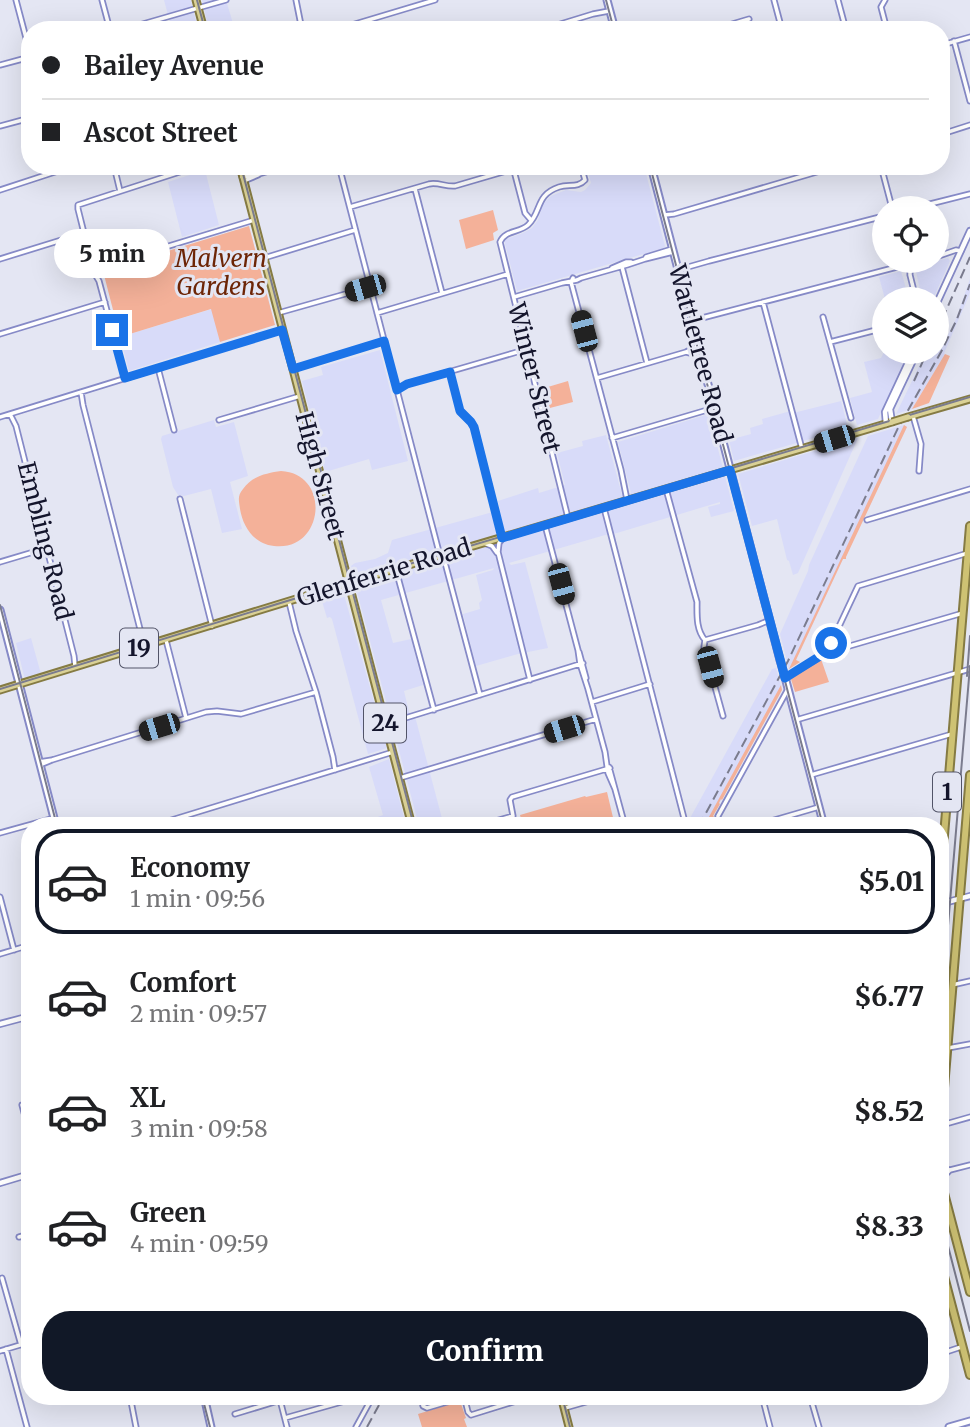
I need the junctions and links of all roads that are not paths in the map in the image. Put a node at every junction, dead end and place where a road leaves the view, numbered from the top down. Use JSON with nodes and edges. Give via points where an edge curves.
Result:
{"nodes":[{"id":1,"x":16,"y":0,"type":"edge"},
{"id":2,"x":102,"y":0,"type":"edge"},
{"id":3,"x":196,"y":0,"type":"edge"},
{"id":4,"x":226,"y":0,"type":"edge"},
{"id":5,"x":296,"y":0,"type":"edge"},
{"id":6,"x":435,"y":0,"type":"edge"},
{"id":7,"x":607,"y":0,"type":"edge"},
{"id":8,"x":774,"y":0,"type":"edge"},
{"id":9,"x":838,"y":0,"type":"edge"},
{"id":10,"x":884,"y":2,"type":"edge"},
{"id":11,"x":198,"y":8,"type":"junction"},
{"id":12,"x":610,"y":9,"type":"junction"},
{"id":13,"x":749,"y":19,"type":"dead end"},
{"id":14,"x":21,"y":21,"type":"edge"},
{"id":15,"x":107,"y":21,"type":"edge"},
{"id":16,"x":153,"y":21,"type":"edge"},
{"id":17,"x":202,"y":21,"type":"edge"},
{"id":18,"x":301,"y":21,"type":"edge"},
{"id":19,"x":365,"y":21,"type":"edge"},
{"id":20,"x":570,"y":21,"type":"edge"},
{"id":21,"x":613,"y":21,"type":"edge"},
{"id":22,"x":742,"y":21,"type":"edge"},
{"id":23,"x":780,"y":21,"type":"edge"},
{"id":24,"x":844,"y":21,"type":"edge"},
{"id":25,"x":884,"y":21,"type":"edge"},
{"id":26,"x":970,"y":37,"type":"edge"},
{"id":27,"x":954,"y":41,"type":"junction"},
{"id":28,"x":950,"y":42,"type":"edge"},
{"id":29,"x":21,"y":55,"type":"edge"},
{"id":30,"x":0,"y":65,"type":"edge"},
{"id":31,"x":970,"y":101,"type":"edge"},
{"id":32,"x":21,"y":120,"type":"edge"},
{"id":33,"x":970,"y":125,"type":"edge"},
{"id":34,"x":0,"y":126,"type":"edge"},
{"id":35,"x":950,"y":131,"type":"edge"},
{"id":36,"x":41,"y":175,"type":"edge"},
{"id":37,"x":116,"y":175,"type":"edge"},
{"id":38,"x":170,"y":175,"type":"edge"},
{"id":39,"x":242,"y":175,"type":"edge"},
{"id":40,"x":256,"y":175,"type":"edge"},
{"id":41,"x":341,"y":175,"type":"edge"},
{"id":42,"x":489,"y":175,"type":"edge"},
{"id":43,"x":515,"y":175,"type":"edge"},
{"id":44,"x":584,"y":175,"type":"edge"},
{"id":45,"x":653,"y":175,"type":"edge"},
{"id":46,"x":799,"y":175,"type":"edge"},
{"id":47,"x":883,"y":175,"type":"edge"},
{"id":48,"x":243,"y":179,"type":"junction"},
{"id":49,"x":415,"y":189,"type":"junction"},
{"id":50,"x":0,"y":190,"type":"edge"},
{"id":51,"x":120,"y":191,"type":"junction"},
{"id":52,"x":970,"y":194,"type":"edge"},
{"id":53,"x":889,"y":196,"type":"edge"},
{"id":54,"x":949,"y":199,"type":"edge"},
{"id":55,"x":349,"y":207,"type":"junction"},
{"id":56,"x":524,"y":208,"type":"junction"},
{"id":57,"x":534,"y":215,"type":"junction"},
{"id":58,"x":664,"y":217,"type":"junction"},
{"id":59,"x":872,"y":219,"type":"edge"},
{"id":60,"x":254,"y":220,"type":"junction"},
{"id":61,"x":531,"y":220,"type":"junction"},
{"id":62,"x":355,"y":230,"type":"junction"},
{"id":63,"x":970,"y":231,"type":"edge"},
{"id":64,"x":84,"y":233,"type":"junction"},
{"id":65,"x":673,"y":251,"type":"junction"},
{"id":66,"x":949,"y":254,"type":"edge"},
{"id":67,"x":960,"y":254,"type":"junction"},
{"id":68,"x":264,"y":258,"type":"junction"},
{"id":69,"x":0,"y":259,"type":"edge"},
{"id":70,"x":633,"y":262,"type":"junction"},
{"id":71,"x":622,"y":267,"type":"junction"},
{"id":72,"x":610,"y":269,"type":"junction"},
{"id":73,"x":678,"y":270,"type":"junction"},
{"id":74,"x":98,"y":271,"type":"junction"},
{"id":75,"x":875,"y":273,"type":"edge"},
{"id":76,"x":508,"y":274,"type":"junction"},
{"id":77,"x":572,"y":280,"type":"junction"},
{"id":78,"x":370,"y":287,"type":"junction"},
{"id":79,"x":944,"y":287,"type":"edge"},
{"id":80,"x":442,"y":293,"type":"junction"},
{"id":81,"x":514,"y":298,"type":"junction"},
{"id":82,"x":105,"y":302,"type":"junction"},
{"id":83,"x":763,"y":302,"type":"junction"},
{"id":84,"x":278,"y":313,"type":"junction"},
{"id":85,"x":377,"y":313,"type":"junction"},
{"id":86,"x":823,"y":317,"type":"dead end"},
{"id":87,"x":691,"y":321,"type":"junction"},
{"id":88,"x":282,"y":330,"type":"junction"},
{"id":89,"x":872,"y":331,"type":"edge"},
{"id":90,"x":0,"y":334,"type":"edge"},
{"id":91,"x":384,"y":341,"type":"junction"},
{"id":92,"x":830,"y":342,"type":"junction"},
{"id":93,"x":698,"y":348,"type":"junction"},
{"id":94,"x":526,"y":349,"type":"junction"},
{"id":95,"x":647,"y":363,"type":"junction"},
{"id":96,"x":910,"y":364,"type":"edge"},
{"id":97,"x":158,"y":368,"type":"junction"},
{"id":98,"x":293,"y":369,"type":"junction"},
{"id":99,"x":450,"y":372,"type":"junction"},
{"id":100,"x":125,"y":378,"type":"junction"},
{"id":101,"x":597,"y":378,"type":"junction"},
{"id":102,"x":396,"y":388,"type":"junction"},
{"id":103,"x":79,"y":392,"type":"junction"},
{"id":104,"x":300,"y":396,"type":"junction"},
{"id":105,"x":970,"y":398,"type":"edge"},
{"id":106,"x":714,"y":408,"type":"junction"},
{"id":107,"x":12,"y":413,"type":"junction"},
{"id":108,"x":910,"y":416,"type":"junction"},
{"id":109,"x":0,"y":417,"type":"edge"},
{"id":110,"x":850,"y":418,"type":"dead end"},
{"id":111,"x":219,"y":421,"type":"dead end"},
{"id":112,"x":890,"y":422,"type":"junction"},
{"id":113,"x":174,"y":430,"type":"dead end"},
{"id":114,"x":612,"y":439,"type":"junction"},
{"id":115,"x":802,"y":449,"type":"junction"},
{"id":116,"x":730,"y":470,"type":"junction"},
{"id":117,"x":919,"y":471,"type":"dead end"},
{"id":118,"x":666,"y":489,"type":"junction"},
{"id":119,"x":970,"y":489,"type":"edge"},
{"id":120,"x":180,"y":499,"type":"dead end"},
{"id":121,"x":627,"y":500,"type":"junction"},
{"id":122,"x":604,"y":508,"type":"junction"},
{"id":123,"x":568,"y":518,"type":"junction"},
{"id":124,"x":867,"y":520,"type":"dead end"},
{"id":125,"x":545,"y":525,"type":"junction"},
{"id":126,"x":970,"y":526,"type":"edge"},
{"id":127,"x":504,"y":537,"type":"junction"},
{"id":128,"x":483,"y":543,"type":"junction"},
{"id":129,"x":47,"y":548,"type":"junction"},
{"id":130,"x":968,"y":553,"type":"junction"},
{"id":131,"x":498,"y":555,"type":"junction"},
{"id":132,"x":441,"y":556,"type":"junction"},
{"id":133,"x":0,"y":562,"type":"edge"},
{"id":134,"x":396,"y":569,"type":"junction"},
{"id":135,"x":349,"y":583,"type":"junction"},
{"id":136,"x":289,"y":602,"type":"junction"},
{"id":137,"x":0,"y":610,"type":"edge"},
{"id":138,"x":963,"y":613,"type":"junction"},
{"id":139,"x":770,"y":620,"type":"junction"},
{"id":140,"x":212,"y":626,"type":"junction"},
{"id":141,"x":166,"y":640,"type":"junction"},
{"id":142,"x":705,"y":640,"type":"junction"},
{"id":143,"x":145,"y":646,"type":"junction"},
{"id":144,"x":832,"y":651,"type":"junction"},
{"id":145,"x":582,"y":665,"type":"junction"},
{"id":146,"x":78,"y":667,"type":"junction"},
{"id":147,"x":970,"y":669,"type":"edge"},
{"id":148,"x":958,"y":673,"type":"junction"},
{"id":149,"x":785,"y":678,"type":"junction"},
{"id":150,"x":530,"y":680,"type":"junction"},
{"id":151,"x":650,"y":684,"type":"junction"},
{"id":152,"x":19,"y":685,"type":"junction"},
{"id":153,"x":788,"y":689,"type":"junction"},
{"id":154,"x":0,"y":690,"type":"edge"},
{"id":155,"x":316,"y":692,"type":"junction"},
{"id":156,"x":480,"y":695,"type":"junction"},
{"id":157,"x":592,"y":702,"type":"junction"},
{"id":158,"x":433,"y":710,"type":"junction"},
{"id":159,"x":723,"y":716,"type":"dead end"},
{"id":160,"x":186,"y":718,"type":"junction"},
{"id":161,"x":596,"y":719,"type":"junction"},
{"id":162,"x":796,"y":720,"type":"junction"},
{"id":163,"x":386,"y":724,"type":"junction"},
{"id":164,"x":952,"y":734,"type":"junction"},
{"id":165,"x":393,"y":752,"type":"junction"},
{"id":166,"x":40,"y":764,"type":"junction"},
{"id":167,"x":608,"y":767,"type":"junction"},
{"id":168,"x":336,"y":770,"type":"junction"},
{"id":169,"x":811,"y":775,"type":"junction"},
{"id":170,"x":970,"y":775,"type":"edge"},
{"id":171,"x":400,"y":778,"type":"junction"},
{"id":172,"x":819,"y":807,"type":"junction"},
{"id":173,"x":718,"y":816,"type":"dead end"},
{"id":174,"x":54,"y":817,"type":"edge"},
{"id":175,"x":182,"y":817,"type":"edge"},
{"id":176,"x":410,"y":817,"type":"edge"},
{"id":177,"x":510,"y":817,"type":"edge"},
{"id":178,"x":623,"y":817,"type":"edge"},
{"id":179,"x":684,"y":817,"type":"edge"},
{"id":180,"x":785,"y":817,"type":"edge"},
{"id":181,"x":822,"y":817,"type":"edge"},
{"id":182,"x":945,"y":817,"type":"edge"},
{"id":183,"x":21,"y":827,"type":"edge"},
{"id":184,"x":0,"y":833,"type":"edge"},
{"id":185,"x":970,"y":896,"type":"edge"},
{"id":186,"x":0,"y":897,"type":"edge"},
{"id":187,"x":959,"y":899,"type":"junction"},
{"id":188,"x":949,"y":902,"type":"edge"},
{"id":189,"x":21,"y":948,"type":"edge"},
{"id":190,"x":14,"y":950,"type":"junction"},
{"id":191,"x":0,"y":954,"type":"edge"},
{"id":192,"x":970,"y":981,"type":"edge"},
{"id":193,"x":952,"y":985,"type":"junction"},
{"id":194,"x":21,"y":1018,"type":"edge"},
{"id":195,"x":949,"y":1023,"type":"edge"},
{"id":196,"x":0,"y":1024,"type":"edge"},
{"id":197,"x":970,"y":1044,"type":"edge"},
{"id":198,"x":949,"y":1048,"type":"edge"},
{"id":199,"x":970,"y":1117,"type":"edge"},
{"id":200,"x":949,"y":1123,"type":"edge"},
{"id":201,"x":970,"y":1165,"type":"edge"},
{"id":202,"x":950,"y":1170,"type":"edge"},
{"id":203,"x":21,"y":1176,"type":"edge"},
{"id":204,"x":0,"y":1182,"type":"edge"},
{"id":205,"x":949,"y":1209,"type":"edge"},
{"id":206,"x":2,"y":1278,"type":"dead end"},
{"id":207,"x":970,"y":1292,"type":"edge"},
{"id":208,"x":949,"y":1296,"type":"edge"},
{"id":209,"x":21,"y":1345,"type":"joint"},
{"id":210,"x":962,"y":1347,"type":"junction"},
{"id":211,"x":6,"y":1349,"type":"junction"},
{"id":212,"x":0,"y":1351,"type":"edge"},
{"id":213,"x":949,"y":1351,"type":"edge"},
{"id":214,"x":970,"y":1375,"type":"edge"},
{"id":215,"x":21,"y":1405,"type":"edge"},
{"id":216,"x":21,"y":1405,"type":"edge"},
{"id":217,"x":132,"y":1405,"type":"edge"},
{"id":218,"x":206,"y":1405,"type":"edge"},
{"id":219,"x":260,"y":1405,"type":"edge"},
{"id":220,"x":282,"y":1405,"type":"edge"},
{"id":221,"x":331,"y":1405,"type":"edge"},
{"id":222,"x":368,"y":1405,"type":"edge"},
{"id":223,"x":466,"y":1405,"type":"edge"},
{"id":224,"x":498,"y":1405,"type":"edge"},
{"id":225,"x":563,"y":1405,"type":"edge"},
{"id":226,"x":577,"y":1405,"type":"edge"},
{"id":227,"x":764,"y":1405,"type":"edge"},
{"id":228,"x":813,"y":1405,"type":"edge"},
{"id":229,"x":564,"y":1409,"type":"junction"},
{"id":230,"x":235,"y":1414,"type":"dead end"},
{"id":231,"x":285,"y":1418,"type":"junction"},
{"id":232,"x":970,"y":1421,"type":"edge"},
{"id":233,"x":27,"y":1427,"type":"edge"},
{"id":234,"x":136,"y":1427,"type":"edge"},
{"id":235,"x":211,"y":1427,"type":"edge"},
{"id":236,"x":288,"y":1427,"type":"edge"},
{"id":237,"x":356,"y":1427,"type":"edge"},
{"id":238,"x":569,"y":1427,"type":"edge"},
{"id":239,"x":770,"y":1427,"type":"edge"},
{"id":240,"x":819,"y":1427,"type":"edge"},
{"id":241,"x":949,"y":1427,"type":"edge"}],
"edges":[{"from":1,"to":14,"type":"street"},
{"from":2,"to":15,"type":"street"},
{"from":3,"to":11,"type":"main road"},
{"from":4,"to":11,"type":"street"},
{"from":5,"to":18,"type":"street"},
{"from":6,"to":19,"type":"street"},
{"from":7,"to":12,"type":"main road"},
{"from":8,"to":23,"type":"street"},
{"from":9,"to":24,"type":"street"},
{"from":10,"to":25,"type":"street"},
{"from":11,"to":16,"type":"street"},
{"from":11,"to":17,"type":"main road"},
{"from":12,"to":20,"type":"street"},
{"from":12,"to":21,"type":"main road"},
{"from":13,"to":22,"type":"street"},
{"from":26,"to":27,"type":"street"},
{"from":27,"to":28,"type":"street"},
{"from":27,"to":31,"type":"street"},
{"from":29,"to":30,"type":"street"},
{"from":32,"to":34,"type":"street"},
{"from":33,"to":35,"type":"street"},
{"from":36,"to":50,"type":"street"},
{"from":37,"to":51,"type":"street"},
{"from":38,"to":51,"type":"street"},
{"from":39,"to":48,"type":"main road","name":"High Street","number":"24"},
{"from":40,"to":48,"type":"street"},
{"from":41,"to":55,"type":"street"},
{"from":42,"to":49,"type":"street","via":[[455,186],[433,184]]},
{"from":43,"to":56,"type":"street"},
{"from":44,"to":57,"type":"street","via":[[585,180],[578,186],[548,193]]},
{"from":45,"to":58,"type":"main road","name":"Wattletree Road"},
{"from":46,"to":58,"type":"street"},
{"from":47,"to":53,"type":"street"},
{"from":48,"to":60,"type":"main road","name":"High Street","number":"24"},
{"from":49,"to":55,"type":"street"},
{"from":49,"to":80,"type":"street"},
{"from":51,"to":64,"type":"street","via":[[78,205]]},
{"from":52,"to":54,"type":"street"},
{"from":55,"to":62,"type":"street"},
{"from":56,"to":57,"type":"street"},
{"from":56,"to":61,"type":"street"},
{"from":57,"to":61,"type":"street"},
{"from":58,"to":65,"type":"main road","name":"Wattletree Road"},
{"from":59,"to":73,"type":"street"},
{"from":60,"to":68,"type":"main road","name":"High Street","number":"24"},
{"from":60,"to":74,"type":"street"},
{"from":61,"to":76,"type":"street","name":"Winter Street","via":[[501,238]]},
{"from":62,"to":68,"type":"street"},
{"from":62,"to":78,"type":"street"},
{"from":63,"to":67,"type":"street"},
{"from":64,"to":69,"type":"street"},
{"from":64,"to":74,"type":"street"},
{"from":65,"to":70,"type":"street"},
{"from":65,"to":73,"type":"main road","name":"Wattletree Road"},
{"from":66,"to":67,"type":"street"},
{"from":67,"to":79,"type":"street"},
{"from":68,"to":84,"type":"main road","name":"High Street","number":"24"},
{"from":70,"to":71,"type":"street"},
{"from":70,"to":72,"type":"street"},
{"from":71,"to":72,"type":"street"},
{"from":71,"to":95,"type":"street"},
{"from":72,"to":77,"type":"street"},
{"from":73,"to":87,"type":"main road","name":"Wattletree Road"},
{"from":74,"to":82,"type":"street"},
{"from":75,"to":83,"type":"street"},
{"from":76,"to":80,"type":"street"},
{"from":76,"to":81,"type":"street","name":"Winter Street"},
{"from":77,"to":81,"type":"street"},
{"from":77,"to":101,"type":"street"},
{"from":78,"to":84,"type":"street"},
{"from":78,"to":85,"type":"street"},
{"from":80,"to":85,"type":"street"},
{"from":81,"to":94,"type":"street","name":"Winter Street"},
{"from":82,"to":90,"type":"street"},
{"from":82,"to":100,"type":"street"},
{"from":83,"to":87,"type":"street"},
{"from":83,"to":115,"type":"street"},
{"from":84,"to":88,"type":"main road","name":"High Street","number":"24"},
{"from":85,"to":91,"type":"street"},
{"from":86,"to":92,"type":"street"},
{"from":87,"to":93,"type":"main road","name":"Wattletree Road"},
{"from":88,"to":97,"type":"street"},
{"from":88,"to":98,"type":"main road","name":"High Street","number":"24"},
{"from":89,"to":92,"type":"street"},
{"from":91,"to":98,"type":"street"},
{"from":91,"to":102,"type":"street"},
{"from":92,"to":110,"type":"street"},
{"from":93,"to":95,"type":"street"},
{"from":93,"to":106,"type":"main road","name":"Wattletree Road"},
{"from":94,"to":99,"type":"street"},
{"from":94,"to":123,"type":"street","name":"Winter Street"},
{"from":95,"to":101,"type":"street"},
{"from":96,"to":112,"type":"street","via":[[890,410]]},
{"from":97,"to":100,"type":"street"},
{"from":97,"to":113,"type":"street"},
{"from":98,"to":104,"type":"main road","name":"High Street","number":"24"},
{"from":99,"to":102,"type":"street"},
{"from":99,"to":127,"type":"street","via":[[460,411],[474,427]]},
{"from":100,"to":103,"type":"street"},
{"from":101,"to":114,"type":"street"},
{"from":102,"to":132,"type":"street"},
{"from":103,"to":107,"type":"street"},
{"from":103,"to":143,"type":"street"},
{"from":104,"to":111,"type":"street"},
{"from":104,"to":135,"type":"main road","name":"High Street","number":"24"},
{"from":105,"to":108,"type":"main road","name":"Glenferrie Road","number":"19"},
{"from":106,"to":114,"type":"street"},
{"from":106,"to":116,"type":"main road","name":"Wattletree Road"},
{"from":107,"to":109,"type":"street"},
{"from":107,"to":129,"type":"street","name":"Embling Road"},
{"from":108,"to":112,"type":"main road","name":"Glenferrie Road","number":"19","bridge":true},
{"from":108,"to":117,"type":"street","via":[[921,444]]},
{"from":112,"to":115,"type":"main road","name":"Glenferrie Road","number":"19"},
{"from":114,"to":121,"type":"street"},
{"from":115,"to":116,"type":"main road","name":"Glenferrie Road","number":"19"},
{"from":116,"to":118,"type":"main road","name":"Glenferrie Road","number":"19"},
{"from":116,"to":139,"type":"main road","name":"Wattletree Road"},
{"from":118,"to":121,"type":"main road","name":"Glenferrie Road","number":"19"},
{"from":118,"to":142,"type":"street"},
{"from":119,"to":124,"type":"street"},
{"from":120,"to":140,"type":"street"},
{"from":121,"to":122,"type":"main road","name":"Glenferrie Road","number":"19"},
{"from":122,"to":123,"type":"main road","name":"Glenferrie Road","number":"19"},
{"from":122,"to":151,"type":"street"},
{"from":123,"to":125,"type":"main road","name":"Glenferrie Road","number":"19"},
{"from":125,"to":127,"type":"main road","name":"Glenferrie Road","number":"19"},
{"from":125,"to":145,"type":"street"},
{"from":126,"to":130,"type":"highway","number":"1"},
{"from":127,"to":128,"type":"main road","name":"Glenferrie Road","number":"19"},
{"from":127,"to":131,"type":"street"},
{"from":128,"to":131,"type":"street"},
{"from":128,"to":132,"type":"main road","name":"Glenferrie Road","number":"19"},
{"from":129,"to":133,"type":"street"},
{"from":129,"to":146,"type":"street","name":"Embling Road"},
{"from":130,"to":138,"type":"highway","number":"1"},
{"from":130,"to":144,"type":"street","via":[[858,586]]},
{"from":131,"to":150,"type":"street"},
{"from":132,"to":134,"type":"main road","name":"Glenferrie Road","number":"19"},
{"from":132,"to":156,"type":"street"},
{"from":134,"to":135,"type":"main road","name":"Glenferrie Road","number":"19"},
{"from":134,"to":158,"type":"street"},
{"from":135,"to":136,"type":"main road","name":"Glenferrie Road","number":"19"},
{"from":135,"to":163,"type":"main road","name":"High Street","number":"24"},
{"from":136,"to":140,"type":"main road","name":"Glenferrie Road","number":"19"},
{"from":136,"to":155,"type":"street"},
{"from":137,"to":152,"type":"main road"},
{"from":138,"to":144,"type":"street"},
{"from":138,"to":148,"type":"highway","number":"1"},
{"from":139,"to":142,"type":"street"},
{"from":139,"to":149,"type":"main road","name":"Wattletree Road","bridge":true},
{"from":140,"to":141,"type":"main road","name":"Glenferrie Road","number":"19"},
{"from":141,"to":143,"type":"main road","name":"Glenferrie Road","number":"19"},
{"from":141,"to":160,"type":"street"},
{"from":142,"to":159,"type":"street"},
{"from":143,"to":146,"type":"main road","name":"Glenferrie Road","number":"19"},
{"from":144,"to":149,"type":"street"},
{"from":145,"to":150,"type":"street"},
{"from":145,"to":157,"type":"street"},
{"from":146,"to":152,"type":"main road","name":"Glenferrie Road","number":"19"},
{"from":147,"to":148,"type":"street"},
{"from":148,"to":162,"type":"street"},
{"from":148,"to":164,"type":"highway","number":"1"},
{"from":149,"to":153,"type":"main road","name":"Wattletree Road"},
{"from":150,"to":156,"type":"street"},
{"from":151,"to":157,"type":"street"},
{"from":151,"to":179,"type":"street"},
{"from":152,"to":154,"type":"main road","name":"Glenferrie Road","number":"19"},
{"from":152,"to":166,"type":"main road"},
{"from":153,"to":162,"type":"main road","name":"Wattletree Road"},
{"from":153,"to":173,"type":"street"},
{"from":155,"to":160,"type":"street","via":[[241,714],[213,711]]},
{"from":155,"to":168,"type":"street"},
{"from":156,"to":158,"type":"street"},
{"from":157,"to":161,"type":"street"},
{"from":158,"to":163,"type":"street"},
{"from":160,"to":166,"type":"street"},
{"from":161,"to":167,"type":"street"},
{"from":161,"to":171,"type":"street"},
{"from":162,"to":169,"type":"main road","name":"Wattletree Road"},
{"from":163,"to":165,"type":"main road","name":"High Street","number":"24"},
{"from":164,"to":169,"type":"street"},
{"from":164,"to":182,"type":"highway","number":"1"},
{"from":165,"to":168,"type":"street"},
{"from":165,"to":171,"type":"main road","name":"High Street","number":"24"},
{"from":166,"to":174,"type":"main road"},
{"from":167,"to":177,"type":"street","via":[[512,797]]},
{"from":167,"to":178,"type":"street"},
{"from":168,"to":175,"type":"street"},
{"from":169,"to":172,"type":"main road","name":"Wattletree Road"},
{"from":170,"to":187,"type":"highway","number":"1"},
{"from":171,"to":176,"type":"main road","name":"High Street","number":"24"},
{"from":172,"to":180,"type":"street"},
{"from":172,"to":181,"type":"main road","name":"Wattletree Road"},
{"from":183,"to":184,"type":"street"},
{"from":185,"to":187,"type":"street"},
{"from":186,"to":190,"type":"street"},
{"from":187,"to":188,"type":"street"},
{"from":187,"to":193,"type":"highway","number":"1"},
{"from":189,"to":190,"type":"street"},
{"from":190,"to":191,"type":"street"},
{"from":192,"to":193,"type":"street"},
{"from":193,"to":195,"type":"highway","number":"1"},
{"from":194,"to":196,"type":"street"},
{"from":197,"to":198,"type":"street"},
{"from":199,"to":200,"type":"street"},
{"from":201,"to":202,"type":"street"},
{"from":203,"to":204,"type":"street"},
{"from":205,"to":207,"type":"highway"},
{"from":206,"to":209,"type":"street"},
{"from":208,"to":210,"type":"highway"},
{"from":209,"to":211,"type":"street"},
{"from":210,"to":213,"type":"street"},
{"from":210,"to":214,"type":"highway"},
{"from":211,"to":212,"type":"street"},
{"from":211,"to":216,"type":"street"},
{"from":215,"to":233,"type":"street"},
{"from":217,"to":234,"type":"street"},
{"from":218,"to":235,"type":"main road"},
{"from":219,"to":230,"type":"street"},
{"from":220,"to":231,"type":"street"},
{"from":221,"to":231,"type":"street"},
{"from":222,"to":237,"type":"street"},
{"from":223,"to":224,"type":"street","via":[[471,1415]]},
{"from":225,"to":229,"type":"main road"},
{"from":226,"to":229,"type":"street"},
{"from":227,"to":239,"type":"street"},
{"from":228,"to":240,"type":"street"},
{"from":229,"to":238,"type":"main road"},
{"from":231,"to":236,"type":"street"},
{"from":232,"to":241,"type":"main road"}]}
